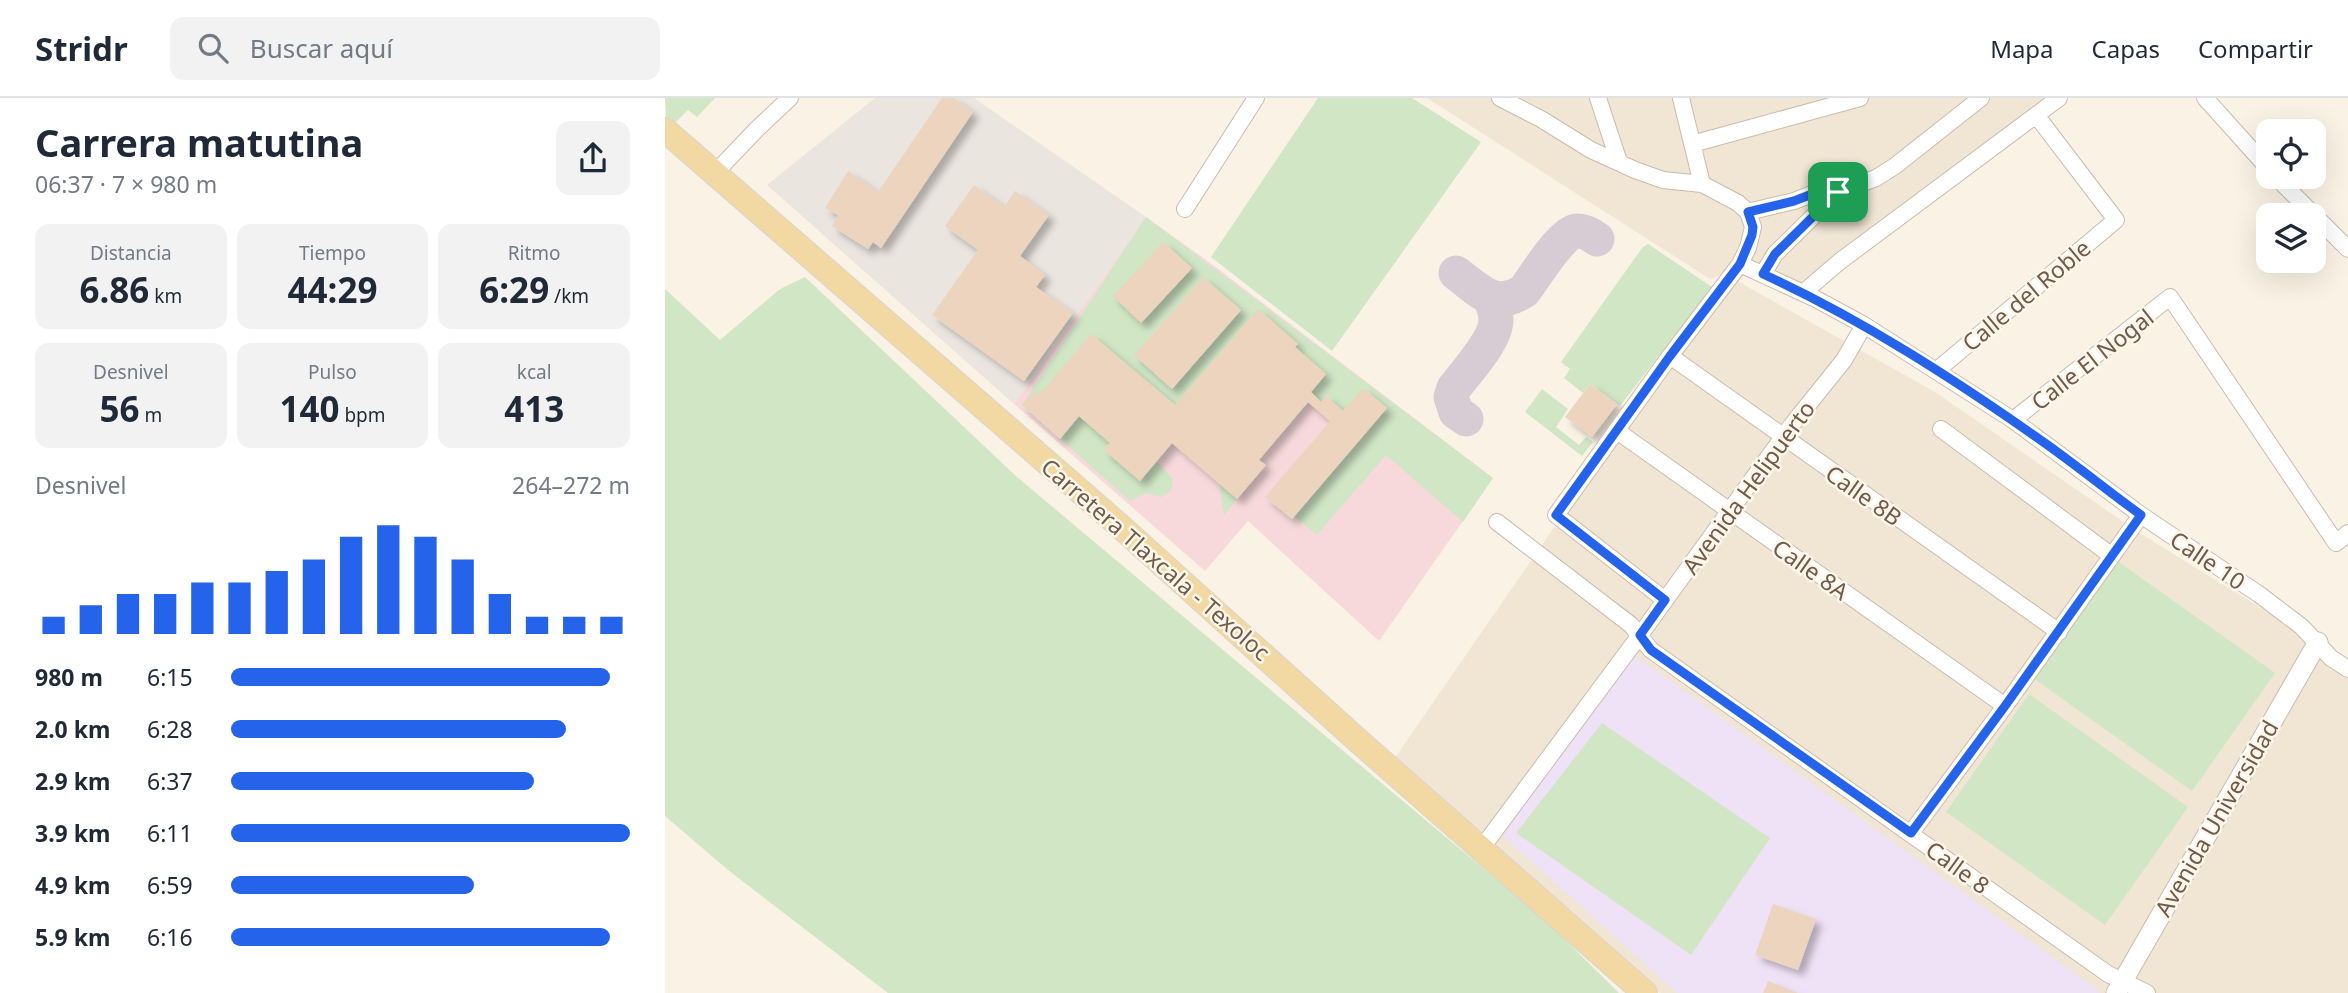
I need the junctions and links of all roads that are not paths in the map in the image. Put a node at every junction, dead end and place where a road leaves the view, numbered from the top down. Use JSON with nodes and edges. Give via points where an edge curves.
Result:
{"nodes":[{"id":1,"x":790,"y":98,"type":"edge"},
{"id":2,"x":1256,"y":98,"type":"edge"},
{"id":3,"x":1500,"y":98,"type":"edge"},
{"id":4,"x":1598,"y":98,"type":"edge"},
{"id":5,"x":1681,"y":98,"type":"edge"},
{"id":6,"x":1860,"y":98,"type":"edge"},
{"id":7,"x":1981,"y":98,"type":"edge"},
{"id":8,"x":2059,"y":98,"type":"edge"},
{"id":9,"x":2205,"y":98,"type":"edge"},
{"id":10,"x":1520,"y":104,"type":"edge"},
{"id":11,"x":2036,"y":115,"type":"junction"},
{"id":12,"x":665,"y":130,"type":"edge"},
{"id":13,"x":1692,"y":144,"type":"junction"},
{"id":14,"x":2256,"y":155,"type":"edge"},
{"id":15,"x":1619,"y":162,"type":"junction"},
{"id":16,"x":715,"y":173,"type":"junction"},
{"id":17,"x":1702,"y":184,"type":"junction"},
{"id":18,"x":2288,"y":189,"type":"edge"},
{"id":19,"x":1838,"y":192,"type":"junction"},
{"id":20,"x":1787,"y":203,"type":"junction"},
{"id":21,"x":1185,"y":209,"type":"dead end"},
{"id":22,"x":1748,"y":212,"type":"junction"},
{"id":23,"x":1796,"y":231,"type":"junction"},
{"id":24,"x":2348,"y":249,"type":"edge"},
{"id":25,"x":1740,"y":264,"type":"junction"},
{"id":26,"x":1763,"y":274,"type":"junction"},
{"id":27,"x":1803,"y":293,"type":"junction"},
{"id":28,"x":1864,"y":326,"type":"junction"},
{"id":29,"x":1670,"y":356,"type":"junction"},
{"id":30,"x":1935,"y":371,"type":"junction"},
{"id":31,"x":2013,"y":420,"type":"junction"},
{"id":32,"x":1941,"y":429,"type":"dead end"},
{"id":33,"x":1617,"y":431,"type":"junction"},
{"id":34,"x":1782,"y":438,"type":"junction"},
{"id":35,"x":1729,"y":511,"type":"junction"},
{"id":36,"x":2141,"y":515,"type":"junction"},
{"id":37,"x":1497,"y":522,"type":"dead end"},
{"id":38,"x":2342,"y":538,"type":"edge"},
{"id":39,"x":2112,"y":556,"type":"junction"},
{"id":40,"x":1665,"y":600,"type":"junction"},
{"id":41,"x":2059,"y":632,"type":"junction"},
{"id":42,"x":1640,"y":635,"type":"junction"},
{"id":43,"x":2318,"y":642,"type":"junction"},
{"id":44,"x":2348,"y":669,"type":"edge"},
{"id":45,"x":2005,"y":706,"type":"junction"},
{"id":46,"x":1911,"y":833,"type":"junction"},
{"id":47,"x":1481,"y":849,"type":"junction"},
{"id":48,"x":2119,"y":988,"type":"edge"},
{"id":49,"x":1644,"y":993,"type":"edge"},
{"id":50,"x":2147,"y":993,"type":"edge"}],
"edges":[{"from":1,"to":16,"type":"street"},
{"from":2,"to":21,"type":"street"},
{"from":3,"to":10,"type":"street"},
{"from":4,"to":15,"type":"street"},
{"from":5,"to":13,"type":"street"},
{"from":6,"to":13,"type":"street"},
{"from":7,"to":19,"type":"street","via":[[1895,166]]},
{"from":8,"to":11,"type":"street"},
{"from":9,"to":14,"type":"street"},
{"from":10,"to":15,"type":"street","via":[[1579,143]]},
{"from":11,"to":27,"type":"street"},
{"from":11,"to":30,"type":"street","name":"Calle del Roble","via":[[2116,220]]},
{"from":12,"to":16,"type":"main road","name":"Carretera Tlaxcala - Texoloc"},
{"from":13,"to":17,"type":"street"},
{"from":15,"to":17,"type":"street","via":[[1663,180]]},
{"from":16,"to":47,"type":"main road","name":"Carretera Tlaxcala - Texoloc"},
{"from":17,"to":22,"type":"street"},
{"from":18,"to":24,"type":"street"},
{"from":19,"to":20,"type":"street","via":[[1825,189]]},
{"from":19,"to":23,"type":"street"},
{"from":20,"to":22,"type":"street"},
{"from":20,"to":23,"type":"street"},
{"from":22,"to":25,"type":"street","via":[[1752,235]]},
{"from":23,"to":26,"type":"street"},
{"from":25,"to":26,"type":"street","name":"Calle 10"},
{"from":25,"to":29,"type":"street"},
{"from":26,"to":27,"type":"street","name":"Calle 10"},
{"from":27,"to":28,"type":"street","name":"Calle 10"},
{"from":28,"to":30,"type":"street","name":"Calle 10"},
{"from":28,"to":34,"type":"street","name":"Avenida Helipuerto","via":[[1844,360]]},
{"from":29,"to":33,"type":"street"},
{"from":29,"to":34,"type":"street","name":"Calle 8B"},
{"from":30,"to":31,"type":"street","name":"Calle 10"},
{"from":31,"to":36,"type":"street","name":"Calle 10"},
{"from":31,"to":38,"type":"street","name":"Calle El Nogal","via":[[2170,297]]},
{"from":32,"to":39,"type":"street"},
{"from":33,"to":35,"type":"street","name":"Calle 8A"},
{"from":33,"to":40,"type":"street","via":[[1556,515]]},
{"from":34,"to":35,"type":"street","name":"Avenida Helipuerto"},
{"from":34,"to":41,"type":"street","name":"Calle 8B"},
{"from":35,"to":40,"type":"street","name":"Avenida Helipuerto"},
{"from":35,"to":45,"type":"street","name":"Calle 8A"},
{"from":36,"to":39,"type":"street"},
{"from":36,"to":43,"type":"street","name":"Calle 10","via":[[2260,595]]},
{"from":37,"to":42,"type":"street","name":"Calle 8"},
{"from":39,"to":41,"type":"street"},
{"from":40,"to":42,"type":"street","name":"Avenida Helipuerto"},
{"from":41,"to":45,"type":"street"},
{"from":42,"to":46,"type":"street","name":"Calle 8","via":[[1651,650]]},
{"from":42,"to":47,"type":"street","name":"Avenida Helipuerto"},
{"from":43,"to":44,"type":"street","name":"Calle 10"},
{"from":43,"to":48,"type":"street","name":"Avenida Universidad"},
{"from":45,"to":46,"type":"street"},
{"from":46,"to":48,"type":"street","name":"Calle 8"},
{"from":47,"to":49,"type":"main road","name":"Carretera Tlaxcala - Texoloc"},
{"from":48,"to":50,"type":"street","name":"Calle 8"}]}
